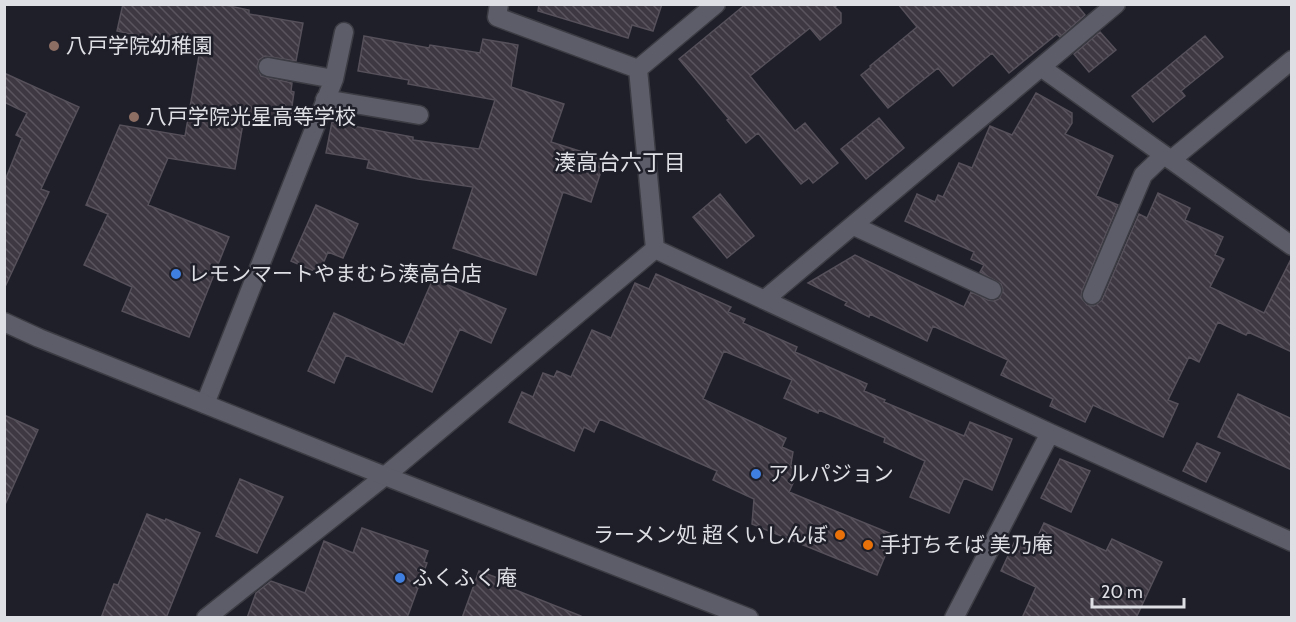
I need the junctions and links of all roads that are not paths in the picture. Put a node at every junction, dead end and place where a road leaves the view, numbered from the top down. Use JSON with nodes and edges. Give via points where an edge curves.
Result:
{"nodes":[{"id":1,"x":500,"y":4,"type":"edge"},
{"id":2,"x":716,"y":4,"type":"edge"},
{"id":3,"x":1116,"y":4,"type":"edge"},
{"id":4,"x":344,"y":32,"type":"dead end"},
{"id":5,"x":1292,"y":60,"type":"edge"},
{"id":6,"x":268,"y":67,"type":"dead end"},
{"id":7,"x":1042,"y":68,"type":"junction"},
{"id":8,"x":638,"y":69,"type":"junction"},
{"id":9,"x":334,"y":79,"type":"junction"},
{"id":10,"x":325,"y":99,"type":"junction"},
{"id":11,"x":419,"y":115,"type":"dead end"},
{"id":12,"x":1167,"y":158,"type":"junction"},
{"id":13,"x":854,"y":226,"type":"junction"},
{"id":14,"x":1292,"y":246,"type":"edge"},
{"id":15,"x":654,"y":249,"type":"junction"},
{"id":16,"x":992,"y":290,"type":"dead end"},
{"id":17,"x":1092,"y":295,"type":"dead end"},
{"id":18,"x":764,"y":300,"type":"junction"},
{"id":19,"x":4,"y":322,"type":"edge"},
{"id":20,"x":205,"y":404,"type":"junction"},
{"id":21,"x":1050,"y":433,"type":"junction"},
{"id":22,"x":385,"y":477,"type":"junction"},
{"id":23,"x":1292,"y":542,"type":"edge"},
{"id":24,"x":206,"y":618,"type":"edge"},
{"id":25,"x":748,"y":618,"type":"edge"},
{"id":26,"x":954,"y":618,"type":"edge"}],
"edges":[{"from":1,"to":8,"type":"street","via":[[496,17]]},
{"from":2,"to":8,"type":"street"},
{"from":3,"to":7,"type":"street"},
{"from":4,"to":9,"type":"street"},
{"from":5,"to":12,"type":"street"},
{"from":6,"to":9,"type":"street"},
{"from":7,"to":12,"type":"street"},
{"from":7,"to":13,"type":"street"},
{"from":8,"to":15,"type":"street"},
{"from":9,"to":10,"type":"street"},
{"from":10,"to":11,"type":"street"},
{"from":10,"to":20,"type":"street"},
{"from":12,"to":14,"type":"street"},
{"from":12,"to":17,"type":"street","via":[[1143,176]]},
{"from":13,"to":16,"type":"street"},
{"from":13,"to":18,"type":"street"},
{"from":15,"to":18,"type":"street"},
{"from":15,"to":22,"type":"street"},
{"from":18,"to":21,"type":"street"},
{"from":19,"to":20,"type":"street"},
{"from":20,"to":22,"type":"street"},
{"from":21,"to":23,"type":"street"},
{"from":21,"to":26,"type":"street"},
{"from":22,"to":24,"type":"street"},
{"from":22,"to":25,"type":"street"}]}
